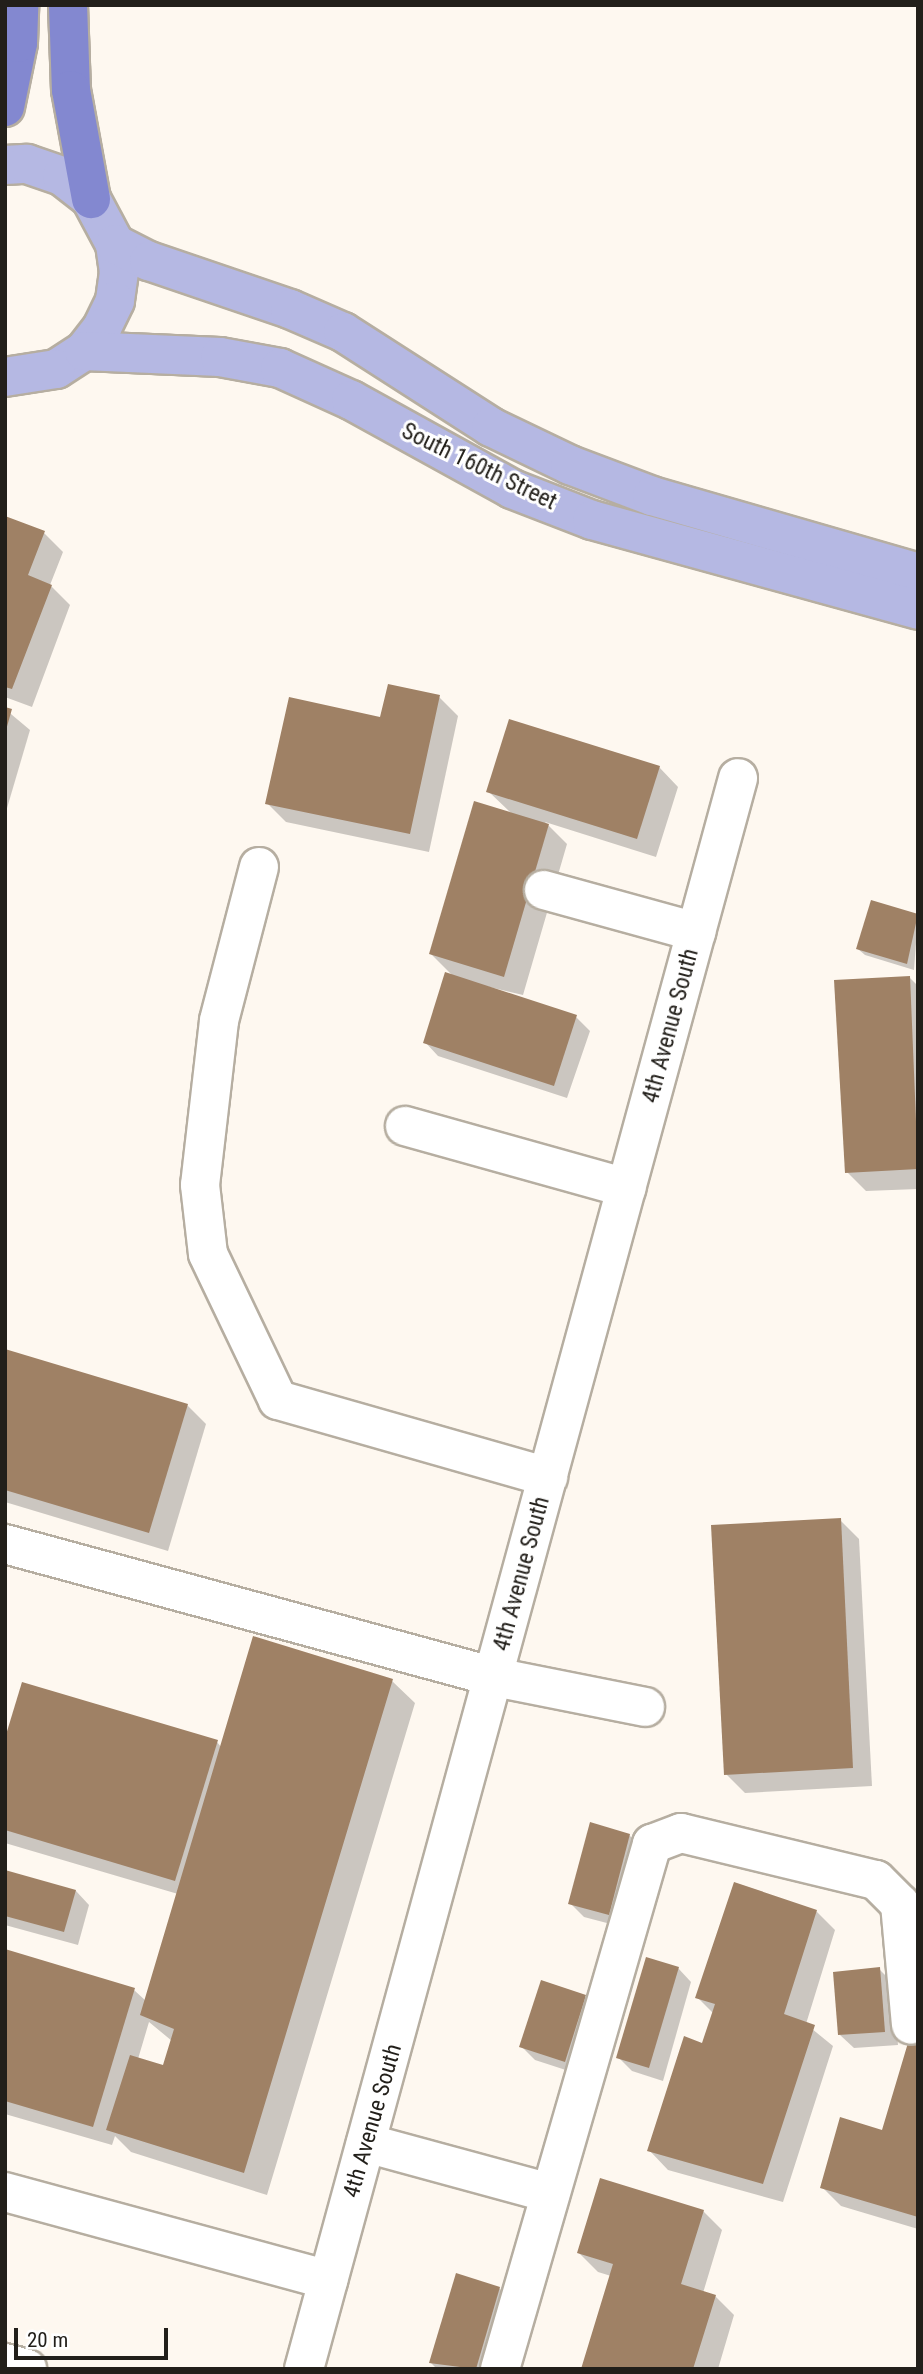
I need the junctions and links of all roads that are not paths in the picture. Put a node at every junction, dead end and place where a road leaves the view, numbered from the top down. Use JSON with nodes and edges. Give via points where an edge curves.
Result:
{"nodes":[{"id":1,"x":19,"y":5,"type":"edge"},
{"id":2,"x":68,"y":5,"type":"edge"},
{"id":3,"x":5,"y":107,"type":"edge"},
{"id":4,"x":5,"y":165,"type":"edge"},
{"id":5,"x":91,"y":199,"type":"junction"},
{"id":6,"x":116,"y":244,"type":"junction"},
{"id":7,"x":84,"y":351,"type":"junction"},
{"id":8,"x":5,"y":377,"type":"edge"},
{"id":9,"x":903,"y":569,"type":"edge"},
{"id":10,"x":906,"y":606,"type":"edge"},
{"id":11,"x":738,"y":778,"type":"dead end"},
{"id":12,"x":259,"y":867,"type":"dead end"},
{"id":13,"x":544,"y":890,"type":"dead end"},
{"id":14,"x":696,"y":932,"type":"junction"},
{"id":15,"x":405,"y":1126,"type":"dead end"},
{"id":16,"x":627,"y":1188,"type":"junction"},
{"id":17,"x":548,"y":1477,"type":"junction"},
{"id":18,"x":5,"y":1544,"type":"edge"},
{"id":19,"x":495,"y":1677,"type":"junction"},
{"id":20,"x":645,"y":1707,"type":"dead end"},
{"id":21,"x":911,"y":2025,"type":"dead end"},
{"id":22,"x":366,"y":2143,"type":"junction"},
{"id":23,"x":5,"y":2192,"type":"edge"},
{"id":24,"x":550,"y":2193,"type":"junction"},
{"id":25,"x":328,"y":2280,"type":"junction"},
{"id":26,"x":5,"y":2363,"type":"edge"},
{"id":27,"x":27,"y":2369,"type":"edge"},
{"id":28,"x":304,"y":2369,"type":"edge"},
{"id":29,"x":500,"y":2369,"type":"edge"}],
"edges":[{"from":1,"to":3,"type":"highway","via":[[19,43]]},
{"from":2,"to":5,"type":"highway","via":[[71,90]]},
{"from":4,"to":5,"type":"main road","via":[[27,164],[62,176]]},
{"from":5,"to":6,"type":"main road"},
{"from":6,"to":7,"type":"main road","via":[[115,301]]},
{"from":6,"to":9,"type":"main road","name":"South 160th Street","via":[[180,274],[290,309],[343,332],[491,427],[570,465],[652,496]]},
{"from":7,"to":8,"type":"main road","via":[[56,369]]},
{"from":7,"to":10,"type":"main road","name":"South 160th Street","via":[[219,357],[280,368],[351,400],[512,489],[592,520]]},
{"from":11,"to":14,"type":"street","name":"4th Avenue South"},
{"from":12,"to":17,"type":"street","via":[[217,1034],[200,1185],[208,1254],[214,1267],[278,1400]]},
{"from":13,"to":14,"type":"street"},
{"from":14,"to":16,"type":"street","name":"4th Avenue South"},
{"from":15,"to":16,"type":"street"},
{"from":16,"to":17,"type":"street","name":"4th Avenue South"},
{"from":17,"to":19,"type":"street","name":"4th Avenue South"},
{"from":18,"to":19,"type":"street"},
{"from":19,"to":20,"type":"street"},
{"from":19,"to":22,"type":"street","name":"4th Avenue South"},
{"from":21,"to":24,"type":"street","via":[[900,1904],[876,1880],[681,1833],[652,1844]]},
{"from":22,"to":24,"type":"street"},
{"from":22,"to":25,"type":"street","name":"4th Avenue South"},
{"from":23,"to":25,"type":"street"},
{"from":24,"to":29,"type":"street"},
{"from":25,"to":28,"type":"street","name":"4th Avenue South"},
{"from":26,"to":27,"type":"street"}]}
